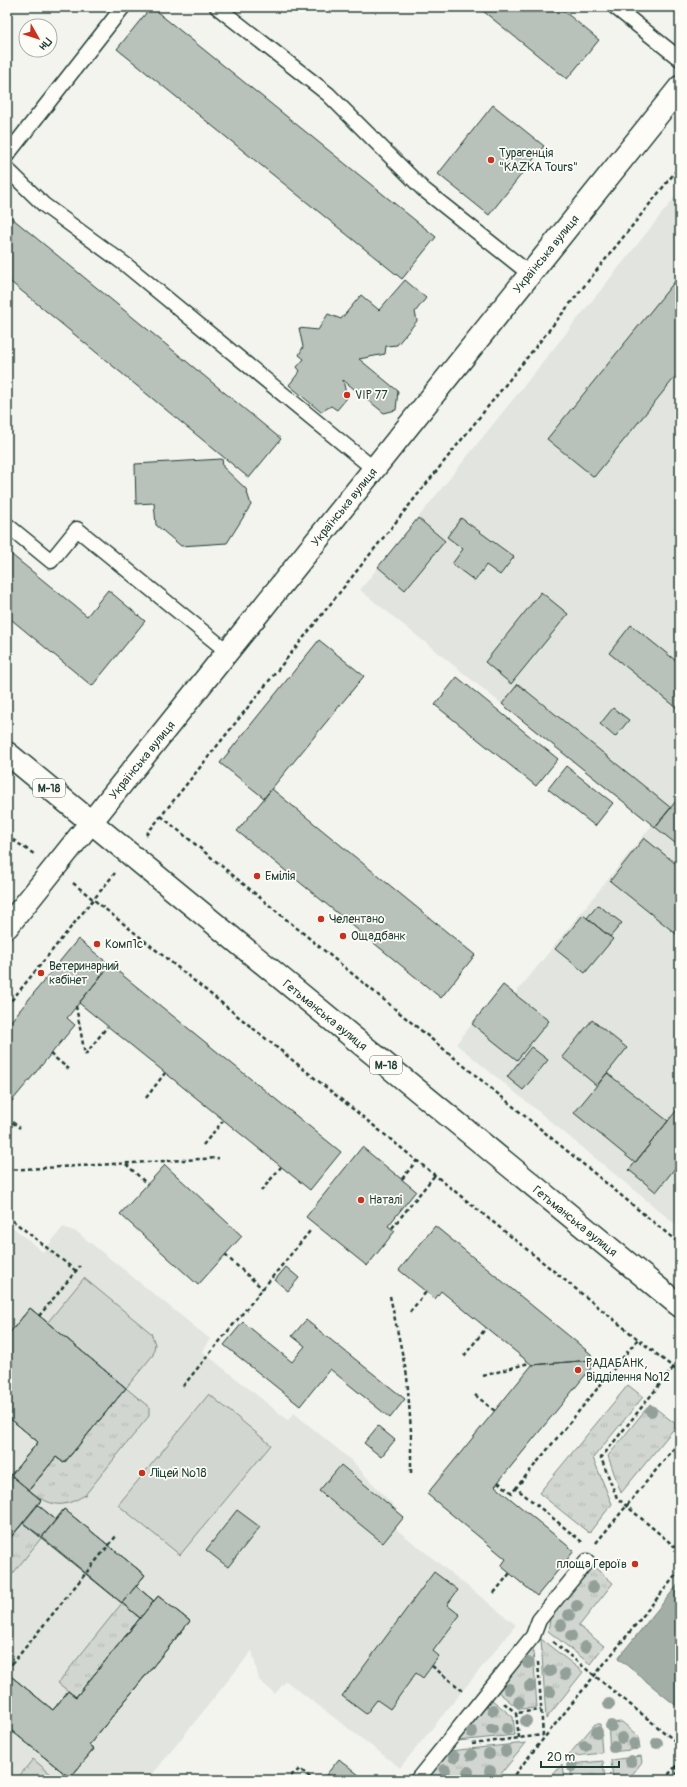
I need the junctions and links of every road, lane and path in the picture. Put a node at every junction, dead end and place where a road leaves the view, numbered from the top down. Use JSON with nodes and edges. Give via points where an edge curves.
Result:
{"nodes":[{"id":1,"x":123,"y":7,"type":"edge"},
{"id":2,"x":217,"y":7,"type":"edge"},
{"id":3,"x":615,"y":7,"type":"edge"},
{"id":4,"x":680,"y":59,"type":"edge"},
{"id":5,"x":680,"y":87,"type":"edge"},
{"id":6,"x":7,"y":155,"type":"edge"},
{"id":7,"x":680,"y":166,"type":"edge"},
{"id":8,"x":7,"y":169,"type":"edge"},
{"id":9,"x":530,"y":274,"type":"junction"},
{"id":10,"x":374,"y":469,"type":"junction"},
{"id":11,"x":7,"y":525,"type":"edge"},
{"id":12,"x":228,"y":652,"type":"junction"},
{"id":13,"x":7,"y":753,"type":"edge"},
{"id":14,"x":91,"y":823,"type":"junction"},
{"id":15,"x":7,"y":836,"type":"edge"},
{"id":16,"x":55,"y":868,"type":"junction"},
{"id":17,"x":93,"y":900,"type":"junction"},
{"id":18,"x":7,"y":927,"type":"edge"},
{"id":19,"x":7,"y":1006,"type":"edge"},
{"id":20,"x":76,"y":1006,"type":"dead end"},
{"id":21,"x":108,"y":1027,"type":"dead end"},
{"id":22,"x":50,"y":1054,"type":"dead end"},
{"id":23,"x":69,"y":1069,"type":"dead end"},
{"id":24,"x":165,"y":1074,"type":"dead end"},
{"id":25,"x":146,"y":1098,"type":"dead end"},
{"id":26,"x":7,"y":1118,"type":"edge"},
{"id":27,"x":223,"y":1120,"type":"dead end"},
{"id":28,"x":20,"y":1128,"type":"dead end"},
{"id":29,"x":203,"y":1145,"type":"dead end"},
{"id":30,"x":219,"y":1158,"type":"dead end"},
{"id":31,"x":417,"y":1160,"type":"junction"},
{"id":32,"x":126,"y":1164,"type":"junction"},
{"id":33,"x":281,"y":1167,"type":"dead end"},
{"id":34,"x":7,"y":1170,"type":"edge"},
{"id":35,"x":435,"y":1174,"type":"junction"},
{"id":36,"x":402,"y":1179,"type":"dead end"},
{"id":37,"x":147,"y":1184,"type":"dead end"},
{"id":38,"x":261,"y":1191,"type":"dead end"},
{"id":39,"x":7,"y":1216,"type":"edge"},
{"id":40,"x":392,"y":1228,"type":"dead end"},
{"id":41,"x":310,"y":1231,"type":"dead end"},
{"id":42,"x":680,"y":1244,"type":"edge"},
{"id":43,"x":225,"y":1255,"type":"dead end"},
{"id":44,"x":80,"y":1266,"type":"dead end"},
{"id":45,"x":76,"y":1271,"type":"junction"},
{"id":46,"x":263,"y":1290,"type":"junction"},
{"id":47,"x":426,"y":1292,"type":"dead end"},
{"id":48,"x":390,"y":1296,"type":"dead end"},
{"id":49,"x":680,"y":1306,"type":"edge"},
{"id":50,"x":410,"y":1312,"type":"dead end"},
{"id":51,"x":39,"y":1316,"type":"dead end"},
{"id":52,"x":486,"y":1328,"type":"dead end"},
{"id":53,"x":638,"y":1339,"type":"junction"},
{"id":54,"x":464,"y":1356,"type":"dead end"},
{"id":55,"x":529,"y":1363,"type":"dead end"},
{"id":56,"x":673,"y":1368,"type":"junction"},
{"id":57,"x":680,"y":1373,"type":"edge"},
{"id":58,"x":483,"y":1376,"type":"dead end"},
{"id":59,"x":183,"y":1386,"type":"dead end"},
{"id":60,"x":475,"y":1395,"type":"dead end"},
{"id":61,"x":495,"y":1411,"type":"dead end"},
{"id":62,"x":680,"y":1441,"type":"edge"},
{"id":63,"x":411,"y":1475,"type":"dead end"},
{"id":64,"x":498,"y":1482,"type":"dead end"},
{"id":65,"x":516,"y":1488,"type":"junction"},
{"id":66,"x":626,"y":1506,"type":"junction"},
{"id":67,"x":117,"y":1535,"type":"dead end"},
{"id":68,"x":680,"y":1551,"type":"edge"},
{"id":69,"x":589,"y":1555,"type":"junction"},
{"id":70,"x":680,"y":1570,"type":"edge"},
{"id":71,"x":510,"y":1573,"type":"dead end"},
{"id":72,"x":494,"y":1593,"type":"dead end"},
{"id":73,"x":536,"y":1628,"type":"junction"},
{"id":74,"x":432,"y":1666,"type":"dead end"},
{"id":75,"x":7,"y":1670,"type":"edge"},
{"id":76,"x":595,"y":1675,"type":"junction"},
{"id":77,"x":479,"y":1704,"type":"junction"},
{"id":78,"x":541,"y":1710,"type":"junction"},
{"id":79,"x":544,"y":1736,"type":"junction"},
{"id":80,"x":519,"y":1738,"type":"junction"},
{"id":81,"x":680,"y":1745,"type":"edge"},
{"id":82,"x":443,"y":1748,"type":"junction"},
{"id":83,"x":680,"y":1761,"type":"edge"},
{"id":84,"x":676,"y":1766,"type":"junction"},
{"id":85,"x":285,"y":1780,"type":"edge"},
{"id":86,"x":313,"y":1780,"type":"edge"},
{"id":87,"x":417,"y":1780,"type":"edge"},
{"id":88,"x":510,"y":1780,"type":"edge"},
{"id":89,"x":664,"y":1780,"type":"edge"},
{"id":90,"x":678,"y":1780,"type":"edge"}],
"edges":[{"from":1,"to":6,"type":"lane"},
{"from":2,"to":9,"type":"lane","via":[[328,94],[423,190]]},
{"from":3,"to":4,"type":"lane"},
{"from":5,"to":9,"type":"main road","name":"Українська вулиця"},
{"from":7,"to":42,"type":"path","via":[[161,816]]},
{"from":8,"to":10,"type":"lane","via":[[44,205],[126,265]]},
{"from":9,"to":10,"type":"main road","name":"Українська вулиця"},
{"from":10,"to":12,"type":"main road","name":"Українська вулиця"},
{"from":11,"to":12,"type":"lane","via":[[51,560],[77,529]]},
{"from":12,"to":14,"type":"main road","name":"Українська вулиця"},
{"from":13,"to":14,"type":"main road","name":"Гетьманська вулиця","number":"М-18"},
{"from":14,"to":16,"type":"main road","name":"Українська вулиця"},
{"from":14,"to":49,"type":"main road","name":"Гетьманська вулиця","number":"М-18"},
{"from":15,"to":16,"type":"path"},
{"from":16,"to":17,"type":"path"},
{"from":16,"to":18,"type":"main road","name":"Українська вулиця"},
{"from":17,"to":19,"type":"path"},
{"from":17,"to":31,"type":"path"},
{"from":20,"to":21,"type":"path","via":[[85,1055]]},
{"from":22,"to":23,"type":"path"},
{"from":24,"to":25,"type":"path"},
{"from":26,"to":28,"type":"path"},
{"from":27,"to":29,"type":"path"},
{"from":30,"to":32,"type":"path"},
{"from":31,"to":35,"type":"path"},
{"from":31,"to":36,"type":"path"},
{"from":32,"to":34,"type":"path"},
{"from":32,"to":37,"type":"path"},
{"from":33,"to":38,"type":"path"},
{"from":35,"to":40,"type":"path"},
{"from":35,"to":53,"type":"path"},
{"from":39,"to":45,"type":"path"},
{"from":41,"to":46,"type":"path"},
{"from":43,"to":46,"type":"path"},
{"from":44,"to":45,"type":"path"},
{"from":45,"to":51,"type":"path"},
{"from":46,"to":59,"type":"path"},
{"from":47,"to":50,"type":"path"},
{"from":48,"to":63,"type":"path","via":[[407,1376]]},
{"from":52,"to":54,"type":"path"},
{"from":53,"to":56,"type":"path"},
{"from":53,"to":65,"type":"path"},
{"from":55,"to":58,"type":"path"},
{"from":56,"to":57,"type":"path"},
{"from":56,"to":66,"type":"path","via":[[601,1458],[617,1498]]},
{"from":60,"to":61,"type":"path"},
{"from":62,"to":66,"type":"path"},
{"from":64,"to":65,"type":"path","via":[[512,1493]]},
{"from":65,"to":69,"type":"path"},
{"from":66,"to":68,"type":"path"},
{"from":66,"to":69,"type":"path"},
{"from":67,"to":75,"type":"path"},
{"from":69,"to":73,"type":"lane","via":[[539,1620]]},
{"from":70,"to":76,"type":"path"},
{"from":71,"to":72,"type":"path"},
{"from":73,"to":76,"type":"path"},
{"from":73,"to":77,"type":"lane","via":[[533,1636]]},
{"from":73,"to":78,"type":"path"},
{"from":74,"to":77,"type":"path"},
{"from":76,"to":79,"type":"path"},
{"from":76,"to":81,"type":"path"},
{"from":77,"to":82,"type":"lane"},
{"from":78,"to":79,"type":"path"},
{"from":78,"to":80,"type":"path","via":[[516,1713]]},
{"from":79,"to":80,"type":"path"},
{"from":79,"to":88,"type":"path"},
{"from":80,"to":82,"type":"path"},
{"from":82,"to":87,"type":"lane"},
{"from":83,"to":84,"type":"path"},
{"from":84,"to":89,"type":"path"},
{"from":84,"to":90,"type":"path"},
{"from":85,"to":86,"type":"path","via":[[300,1769]]}]}
